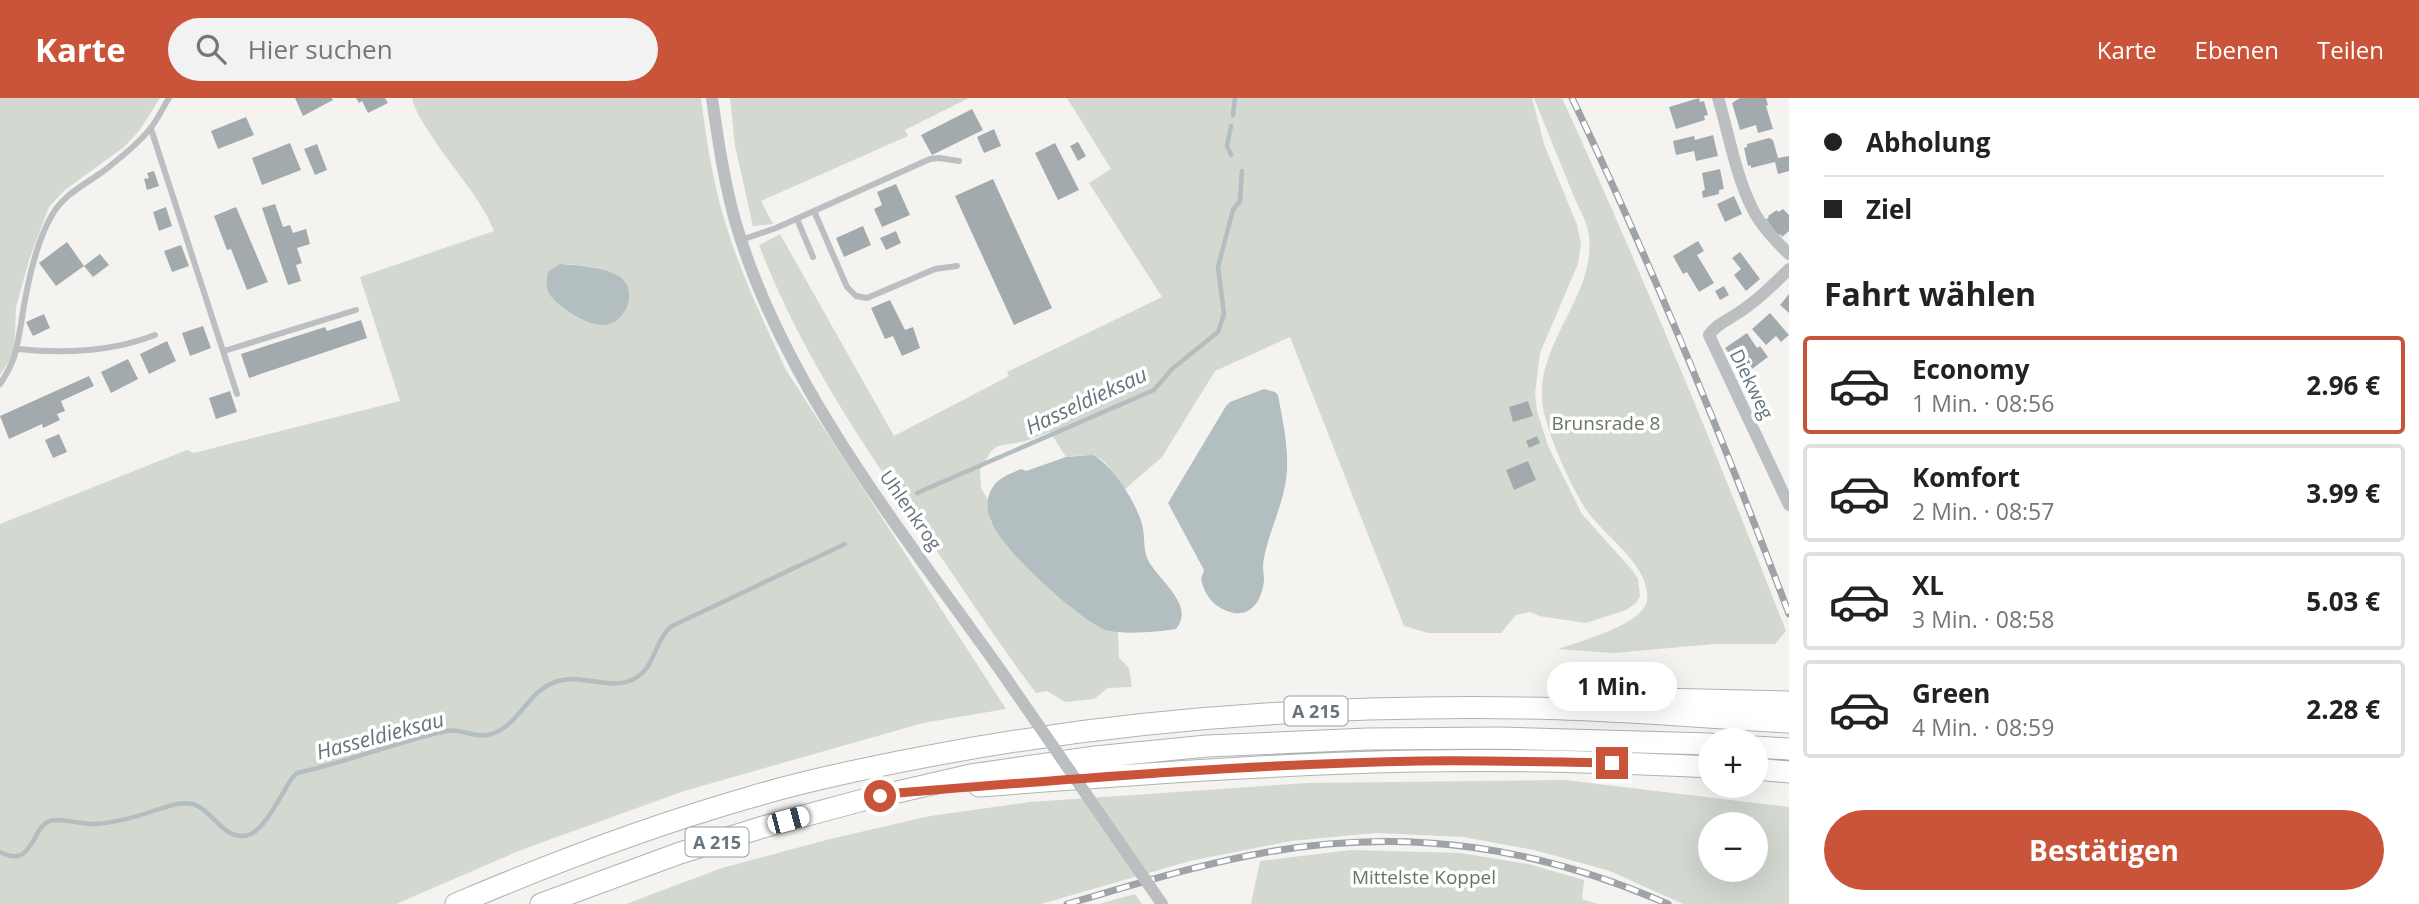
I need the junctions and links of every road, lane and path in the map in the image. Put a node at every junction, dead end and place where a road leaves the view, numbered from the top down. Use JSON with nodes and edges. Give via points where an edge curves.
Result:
{"nodes":[{"id":1,"x":169,"y":98,"type":"edge"},
{"id":2,"x":712,"y":98,"type":"edge"},
{"id":3,"x":1718,"y":98,"type":"edge"},
{"id":4,"x":151,"y":129,"type":"junction"},
{"id":5,"x":959,"y":160,"type":"dead end"},
{"id":6,"x":814,"y":211,"type":"junction"},
{"id":7,"x":797,"y":219,"type":"junction"},
{"id":8,"x":741,"y":240,"type":"junction"},
{"id":9,"x":1789,"y":254,"type":"edge"},
{"id":10,"x":813,"y":257,"type":"dead end"},
{"id":11,"x":957,"y":267,"type":"dead end"},
{"id":12,"x":1789,"y":269,"type":"edge"},
{"id":13,"x":356,"y":310,"type":"dead end"},
{"id":14,"x":155,"y":335,"type":"dead end"},
{"id":15,"x":18,"y":349,"type":"junction"},
{"id":16,"x":224,"y":351,"type":"junction"},
{"id":17,"x":0,"y":384,"type":"edge"},
{"id":18,"x":237,"y":394,"type":"dead end"},
{"id":19,"x":1789,"y":505,"type":"edge"},
{"id":20,"x":1789,"y":702,"type":"edge"},
{"id":21,"x":1566,"y":710,"type":"junction"},
{"id":22,"x":1789,"y":722,"type":"edge"},
{"id":23,"x":1698,"y":743,"type":"edge"},
{"id":24,"x":1768,"y":748,"type":"edge"},
{"id":25,"x":1789,"y":749,"type":"edge"},
{"id":26,"x":1698,"y":766,"type":"edge"},
{"id":27,"x":1768,"y":770,"type":"edge"},
{"id":28,"x":1789,"y":772,"type":"edge"},
{"id":29,"x":897,"y":793,"type":"junction"},
{"id":30,"x":456,"y":904,"type":"edge"},
{"id":31,"x":541,"y":904,"type":"edge"},
{"id":32,"x":1162,"y":904,"type":"edge"}],
"edges":[{"from":1,"to":4,"type":"lane"},
{"from":2,"to":8,"type":"street","name":"Uhlenkrog","via":[[718,148]]},
{"from":3,"to":9,"type":"street","via":[[1753,210]]},
{"from":4,"to":15,"type":"lane","via":[[68,196],[53,214],[32,274]]},
{"from":4,"to":16,"type":"lane"},
{"from":5,"to":6,"type":"lane","via":[[930,159]]},
{"from":6,"to":7,"type":"lane"},
{"from":6,"to":11,"type":"lane","via":[[847,287],[860,298],[935,269]]},
{"from":7,"to":8,"type":"lane"},
{"from":7,"to":10,"type":"lane"},
{"from":8,"to":32,"type":"street","name":"Uhlenkrog","bridge":true,"via":[[774,323],[859,469]]},
{"from":12,"to":19,"type":"street","name":"Diekweg","via":[[1709,335]]},
{"from":13,"to":16,"type":"lane"},
{"from":14,"to":15,"type":"lane","via":[[91,350]]},
{"from":15,"to":17,"type":"lane"},
{"from":16,"to":18,"type":"lane"},
{"from":20,"to":21,"type":"highway","via":[[1657,699]]},
{"from":21,"to":22,"type":"highway","number":"A 215"},
{"from":21,"to":30,"type":"highway","number":"A 215","via":[[1286,712],[999,743],[851,771],[754,796],[551,864]]},
{"from":23,"to":29,"type":"highway","number":"A 215","via":[[1424,738],[1207,746],[971,775]]},
{"from":24,"to":25,"type":"highway"},
{"from":26,"to":29,"type":"highway","via":[[1421,761],[1220,768]]},
{"from":27,"to":28,"type":"highway"},
{"from":29,"to":31,"type":"highway","number":"A 215","via":[[751,831]]}]}
